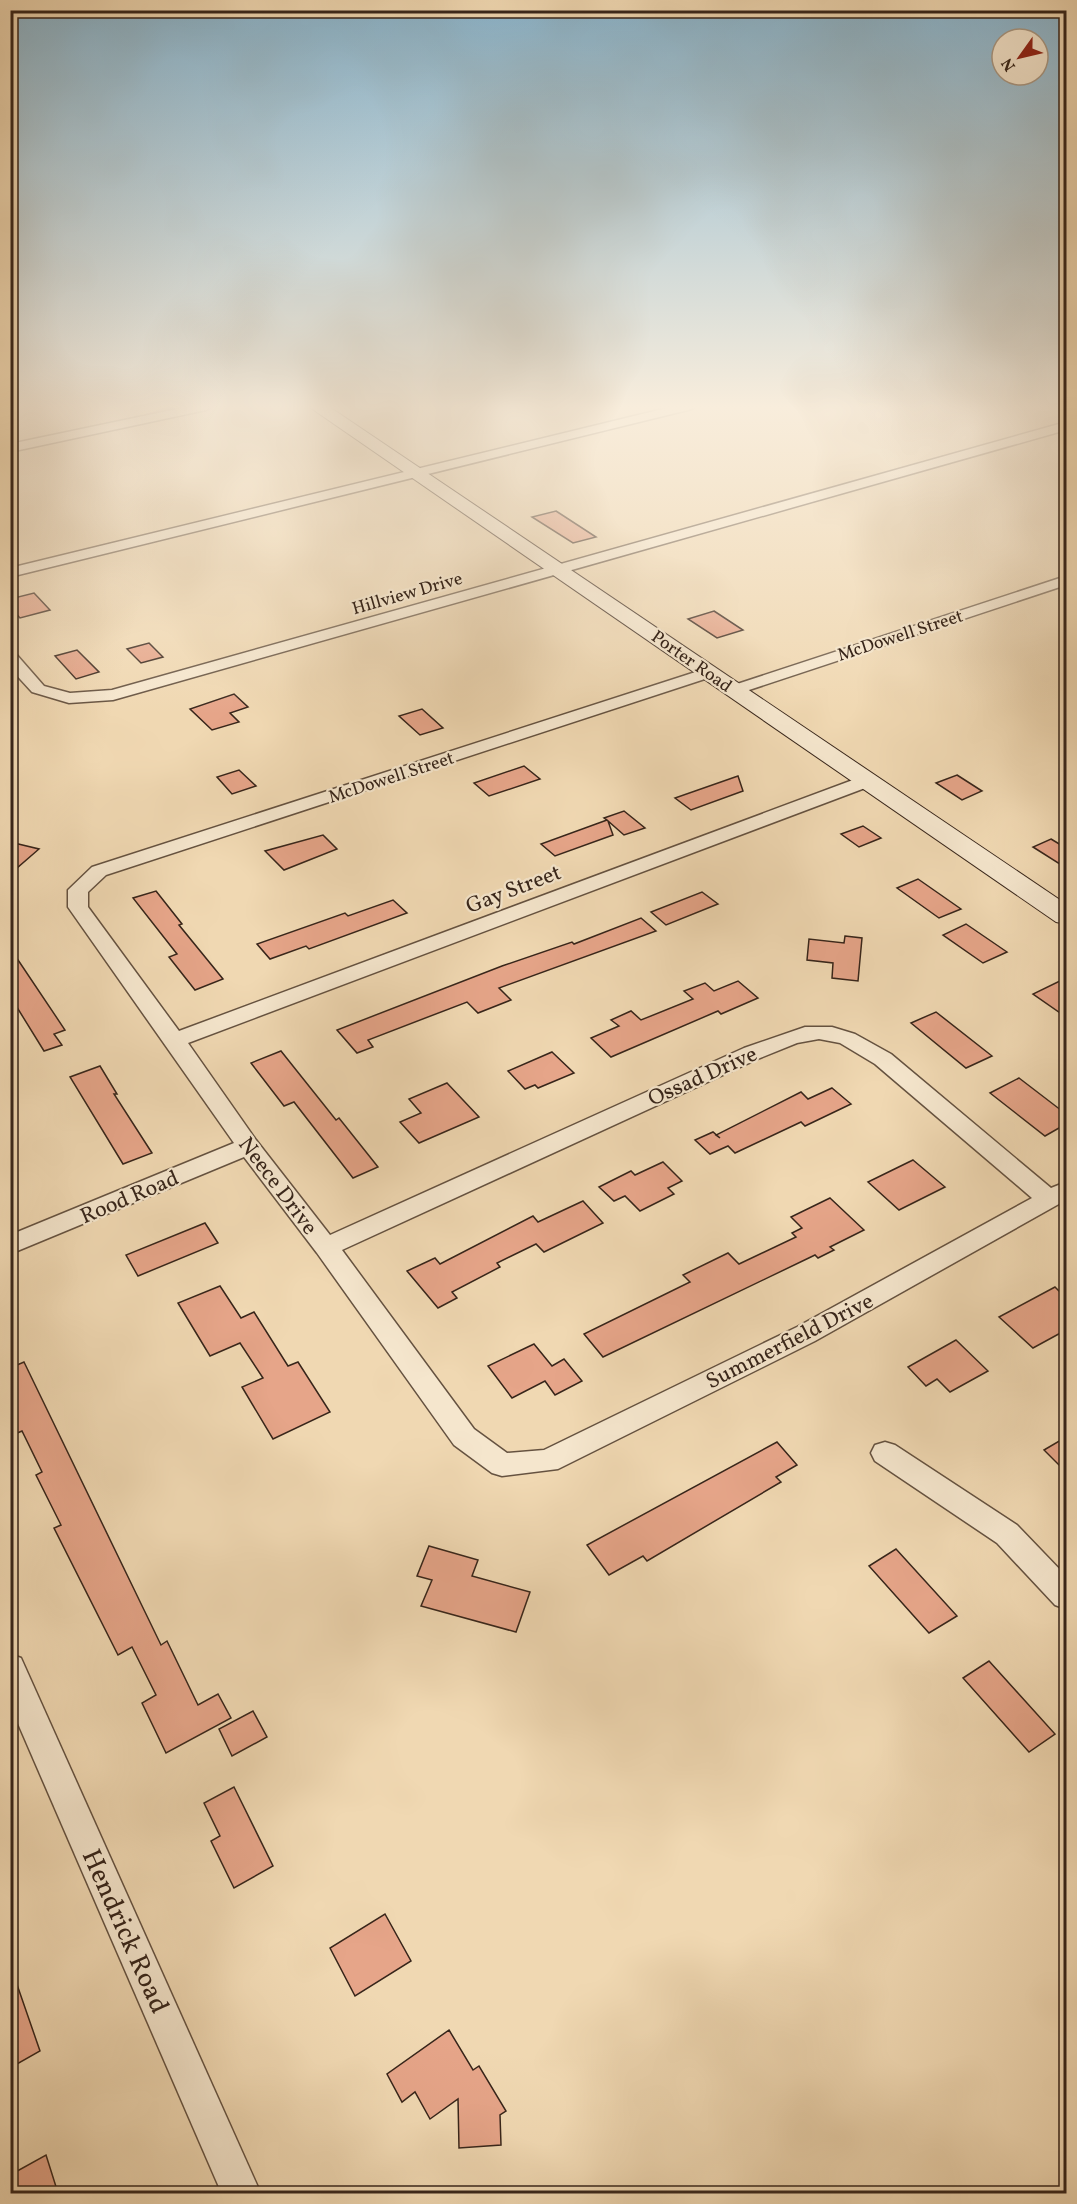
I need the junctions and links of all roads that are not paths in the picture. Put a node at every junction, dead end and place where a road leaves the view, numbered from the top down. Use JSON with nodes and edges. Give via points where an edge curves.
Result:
{"nodes":[{"id":1,"x":271,"y":509,"type":"edge"},
{"id":2,"x":470,"y":509,"type":"edge"},
{"id":3,"x":775,"y":509,"type":"edge"},
{"id":4,"x":561,"y":570,"type":"junction"},
{"id":5,"x":10,"y":573,"type":"edge"},
{"id":6,"x":1066,"y":580,"type":"edge"},
{"id":7,"x":10,"y":657,"type":"edge"},
{"id":8,"x":708,"y":673,"type":"junction"},
{"id":9,"x":734,"y":690,"type":"junction"},
{"id":10,"x":867,"y":780,"type":"junction"},
{"id":11,"x":78,"y":890,"type":"joint"},
{"id":12,"x":1066,"y":916,"type":"edge"},
{"id":13,"x":175,"y":1040,"type":"junction"},
{"id":14,"x":248,"y":1146,"type":"junction"},
{"id":15,"x":1058,"y":1194,"type":"edge"},
{"id":16,"x":10,"y":1245,"type":"edge"},
{"id":17,"x":326,"y":1247,"type":"junction"},
{"id":18,"x":885,"y":1453,"type":"dead end"},
{"id":19,"x":502,"y":1466,"type":"joint"},
{"id":20,"x":1066,"y":1596,"type":"edge"},
{"id":21,"x":10,"y":1668,"type":"edge"},
{"id":22,"x":242,"y":2193,"type":"edge"}],
"edges":[{"from":1,"to":5,"type":"street"},
{"from":2,"to":4,"type":"street","name":"Porter Road"},
{"from":3,"to":4,"type":"street","name":"Hillview Drive"},
{"from":4,"to":7,"type":"street","name":"Hillview Drive","via":[[113,695],[69,698],[38,688]]},
{"from":4,"to":8,"type":"street","name":"Porter Road"},
{"from":6,"to":9,"type":"street","name":"McDowell Street"},
{"from":8,"to":9,"type":"street","name":"Porter Road"},
{"from":8,"to":11,"type":"street","name":"McDowell Street","via":[[99,871]]},
{"from":9,"to":10,"type":"street","name":"Porter Road"},
{"from":10,"to":12,"type":"street","name":"Porter Road"},
{"from":10,"to":13,"type":"street","name":"Gay Street"},
{"from":11,"to":13,"type":"street","name":"Neece Drive","via":[[78,907]]},
{"from":13,"to":14,"type":"street","name":"Neece Drive"},
{"from":14,"to":16,"type":"street","name":"Rood Road"},
{"from":14,"to":17,"type":"street","name":"Neece Drive"},
{"from":15,"to":17,"type":"street","name":"Ossad Drive","via":[[883,1059],[854,1040],[823,1032],[797,1034],[752,1053]]},
{"from":15,"to":19,"type":"street","name":"Summerfield Drive","via":[[806,1334],[548,1461]]},
{"from":17,"to":19,"type":"street","name":"Neece Drive","via":[[464,1437]]},
{"from":18,"to":20,"type":"street","via":[[1007,1534]]},
{"from":21,"to":22,"type":"street","name":"Hendrick Road"}]}
